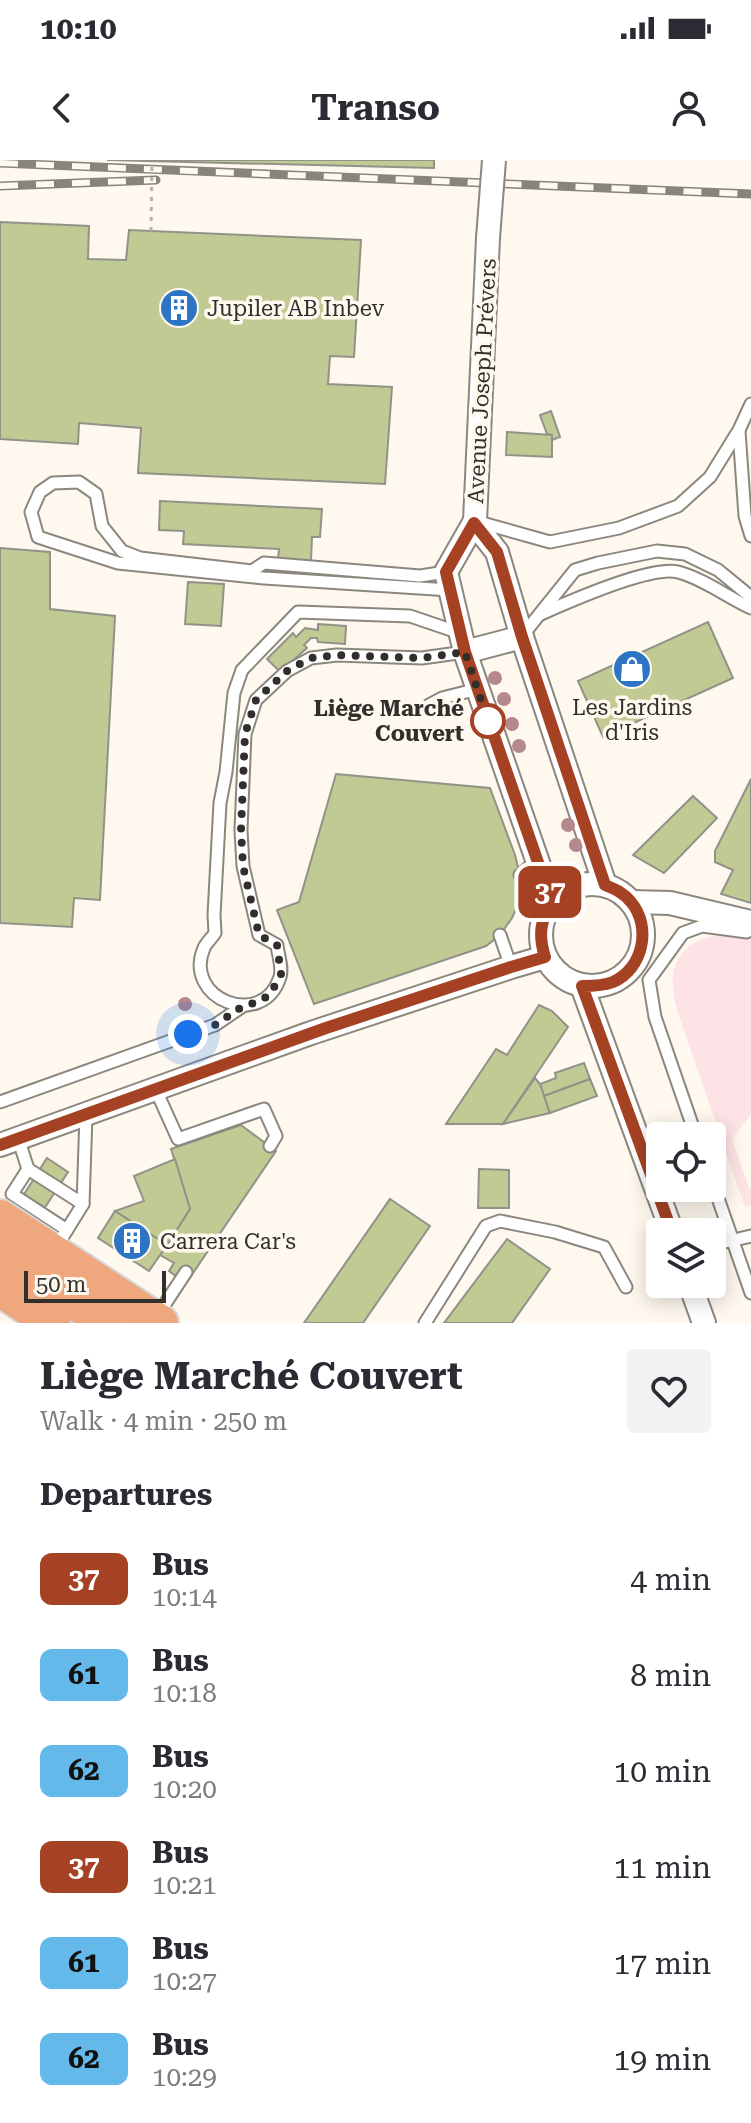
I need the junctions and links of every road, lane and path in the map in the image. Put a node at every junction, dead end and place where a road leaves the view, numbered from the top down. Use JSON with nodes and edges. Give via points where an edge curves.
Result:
{"nodes":[{"id":1,"x":494,"y":160,"type":"edge"},
{"id":2,"x":152,"y":162,"type":"dead end"},
{"id":3,"x":151,"y":231,"type":"dead end"},
{"id":4,"x":751,"y":404,"type":"edge"},
{"id":5,"x":739,"y":430,"type":"junction"},
{"id":6,"x":475,"y":522,"type":"junction"},
{"id":7,"x":751,"y":536,"type":"edge"},
{"id":8,"x":448,"y":581,"type":"junction"},
{"id":9,"x":751,"y":597,"type":"edge"},
{"id":10,"x":751,"y":608,"type":"edge"},
{"id":11,"x":540,"y":614,"type":"junction"},
{"id":12,"x":522,"y":637,"type":"junction"},
{"id":13,"x":463,"y":643,"type":"junction"},
{"id":14,"x":478,"y":689,"type":"junction"},
{"id":15,"x":429,"y":705,"type":"dead end"},
{"id":16,"x":605,"y":885,"type":"junction"},
{"id":17,"x":554,"y":899,"type":"junction"},
{"id":18,"x":632,"y":902,"type":"junction"},
{"id":19,"x":751,"y":922,"type":"edge"},
{"id":20,"x":751,"y":933,"type":"edge"},
{"id":21,"x":500,"y":935,"type":"dead end"},
{"id":22,"x":545,"y":957,"type":"junction"},
{"id":23,"x":511,"y":967,"type":"junction"},
{"id":24,"x":582,"y":986,"type":"junction"},
{"id":25,"x":243,"y":1006,"type":"junction"},
{"id":26,"x":155,"y":1088,"type":"junction"},
{"id":27,"x":0,"y":1102,"type":"edge"},
{"id":28,"x":86,"y":1113,"type":"junction"},
{"id":29,"x":691,"y":1122,"type":"edge"},
{"id":30,"x":9,"y":1142,"type":"edge"},
{"id":31,"x":270,"y":1146,"type":"dead end"},
{"id":32,"x":28,"y":1169,"type":"junction"},
{"id":33,"x":719,"y":1202,"type":"edge"},
{"id":34,"x":83,"y":1204,"type":"junction"},
{"id":35,"x":0,"y":1218,"type":"edge"},
{"id":36,"x":667,"y":1218,"type":"edge"},
{"id":37,"x":751,"y":1236,"type":"edge"},
{"id":38,"x":733,"y":1240,"type":"junction"},
{"id":39,"x":60,"y":1241,"type":"junction"},
{"id":40,"x":726,"y":1242,"type":"edge"},
{"id":41,"x":0,"y":1252,"type":"edge"},
{"id":42,"x":186,"y":1272,"type":"dead end"},
{"id":43,"x":0,"y":1274,"type":"edge"},
{"id":44,"x":626,"y":1287,"type":"dead end"},
{"id":45,"x":0,"y":1288,"type":"edge"},
{"id":46,"x":751,"y":1293,"type":"edge"},
{"id":47,"x":695,"y":1298,"type":"edge"},
{"id":48,"x":157,"y":1321,"type":"edge"},
{"id":49,"x":52,"y":1323,"type":"edge"},
{"id":50,"x":74,"y":1323,"type":"edge"},
{"id":51,"x":107,"y":1323,"type":"edge"},
{"id":52,"x":425,"y":1323,"type":"edge"},
{"id":53,"x":704,"y":1323,"type":"edge"}],
"edges":[{"from":1,"to":6,"type":"street","name":"Avenue Joseph Prévers","bridge":true},
{"from":2,"to":3,"type":"path","bridge":true},
{"from":4,"to":5,"type":"lane"},
{"from":5,"to":6,"type":"lane","via":[[710,477],[678,506],[646,519],[550,542]]},
{"from":5,"to":7,"type":"lane"},
{"from":6,"to":8,"type":"street"},
{"from":6,"to":12,"type":"street","via":[[497,552]]},
{"from":8,"to":8,"type":"lane","via":[[264,563],[252,571],[140,558],[122,551],[102,526],[96,494],[79,482],[53,483],[40,492],[31,512],[38,537],[118,563],[264,578]]},
{"from":8,"to":13,"type":"street"},
{"from":9,"to":11,"type":"lane","via":[[718,570],[685,554],[657,551],[575,570]]},
{"from":10,"to":11,"type":"lane","via":[[675,571],[597,590]]},
{"from":11,"to":12,"type":"lane"},
{"from":12,"to":13,"type":"street"},
{"from":12,"to":16,"type":"street"},
{"from":13,"to":14,"type":"street"},
{"from":13,"to":25,"type":"lane","via":[[422,658],[311,658],[287,671],[256,700],[245,734],[243,866],[259,935],[277,945],[281,974],[271,993]]},
{"from":13,"to":25,"type":"lane","via":[[410,616],[298,612],[242,670],[234,693],[220,803],[215,933],[204,948],[200,970],[204,983],[222,1001]]},
{"from":14,"to":15,"type":"lane"},
{"from":14,"to":17,"type":"street","via":[[528,867]]},
{"from":16,"to":17,"type":"street","via":[[577,885]]},
{"from":16,"to":18,"type":"street"},
{"from":17,"to":22,"type":"street","via":[[540,927]]},
{"from":18,"to":19,"type":"street","via":[[670,903]]},
{"from":18,"to":24,"type":"street","via":[[643,931],[636,962],[613,982]]},
{"from":20,"to":29,"type":"lane","via":[[702,926],[683,933],[649,980],[655,1017]]},
{"from":21,"to":23,"type":"lane"},
{"from":22,"to":23,"type":"street"},
{"from":22,"to":24,"type":"street","via":[[554,970]]},
{"from":23,"to":26,"type":"street"},
{"from":24,"to":36,"type":"street"},
{"from":25,"to":27,"type":"lane","via":[[215,1025]]},
{"from":26,"to":28,"type":"street"},
{"from":26,"to":31,"type":"lane","via":[[178,1139],[264,1109],[276,1136]]},
{"from":28,"to":30,"type":"street"},
{"from":28,"to":34,"type":"lane"},
{"from":30,"to":32,"type":"lane"},
{"from":32,"to":34,"type":"lane"},
{"from":32,"to":39,"type":"lane","via":[[12,1194]]},
{"from":33,"to":38,"type":"lane"},
{"from":34,"to":39,"type":"lane"},
{"from":35,"to":39,"type":"main road"},
{"from":37,"to":38,"type":"lane"},
{"from":38,"to":40,"type":"lane"},
{"from":38,"to":46,"type":"lane"},
{"from":39,"to":48,"type":"main road"},
{"from":41,"to":51,"type":"main road"},
{"from":42,"to":48,"type":"lane"},
{"from":43,"to":50,"type":"main road"},
{"from":44,"to":52,"type":"lane","via":[[604,1247],[500,1221],[486,1226]]},
{"from":45,"to":49,"type":"main road"},
{"from":47,"to":53,"type":"street"}]}
